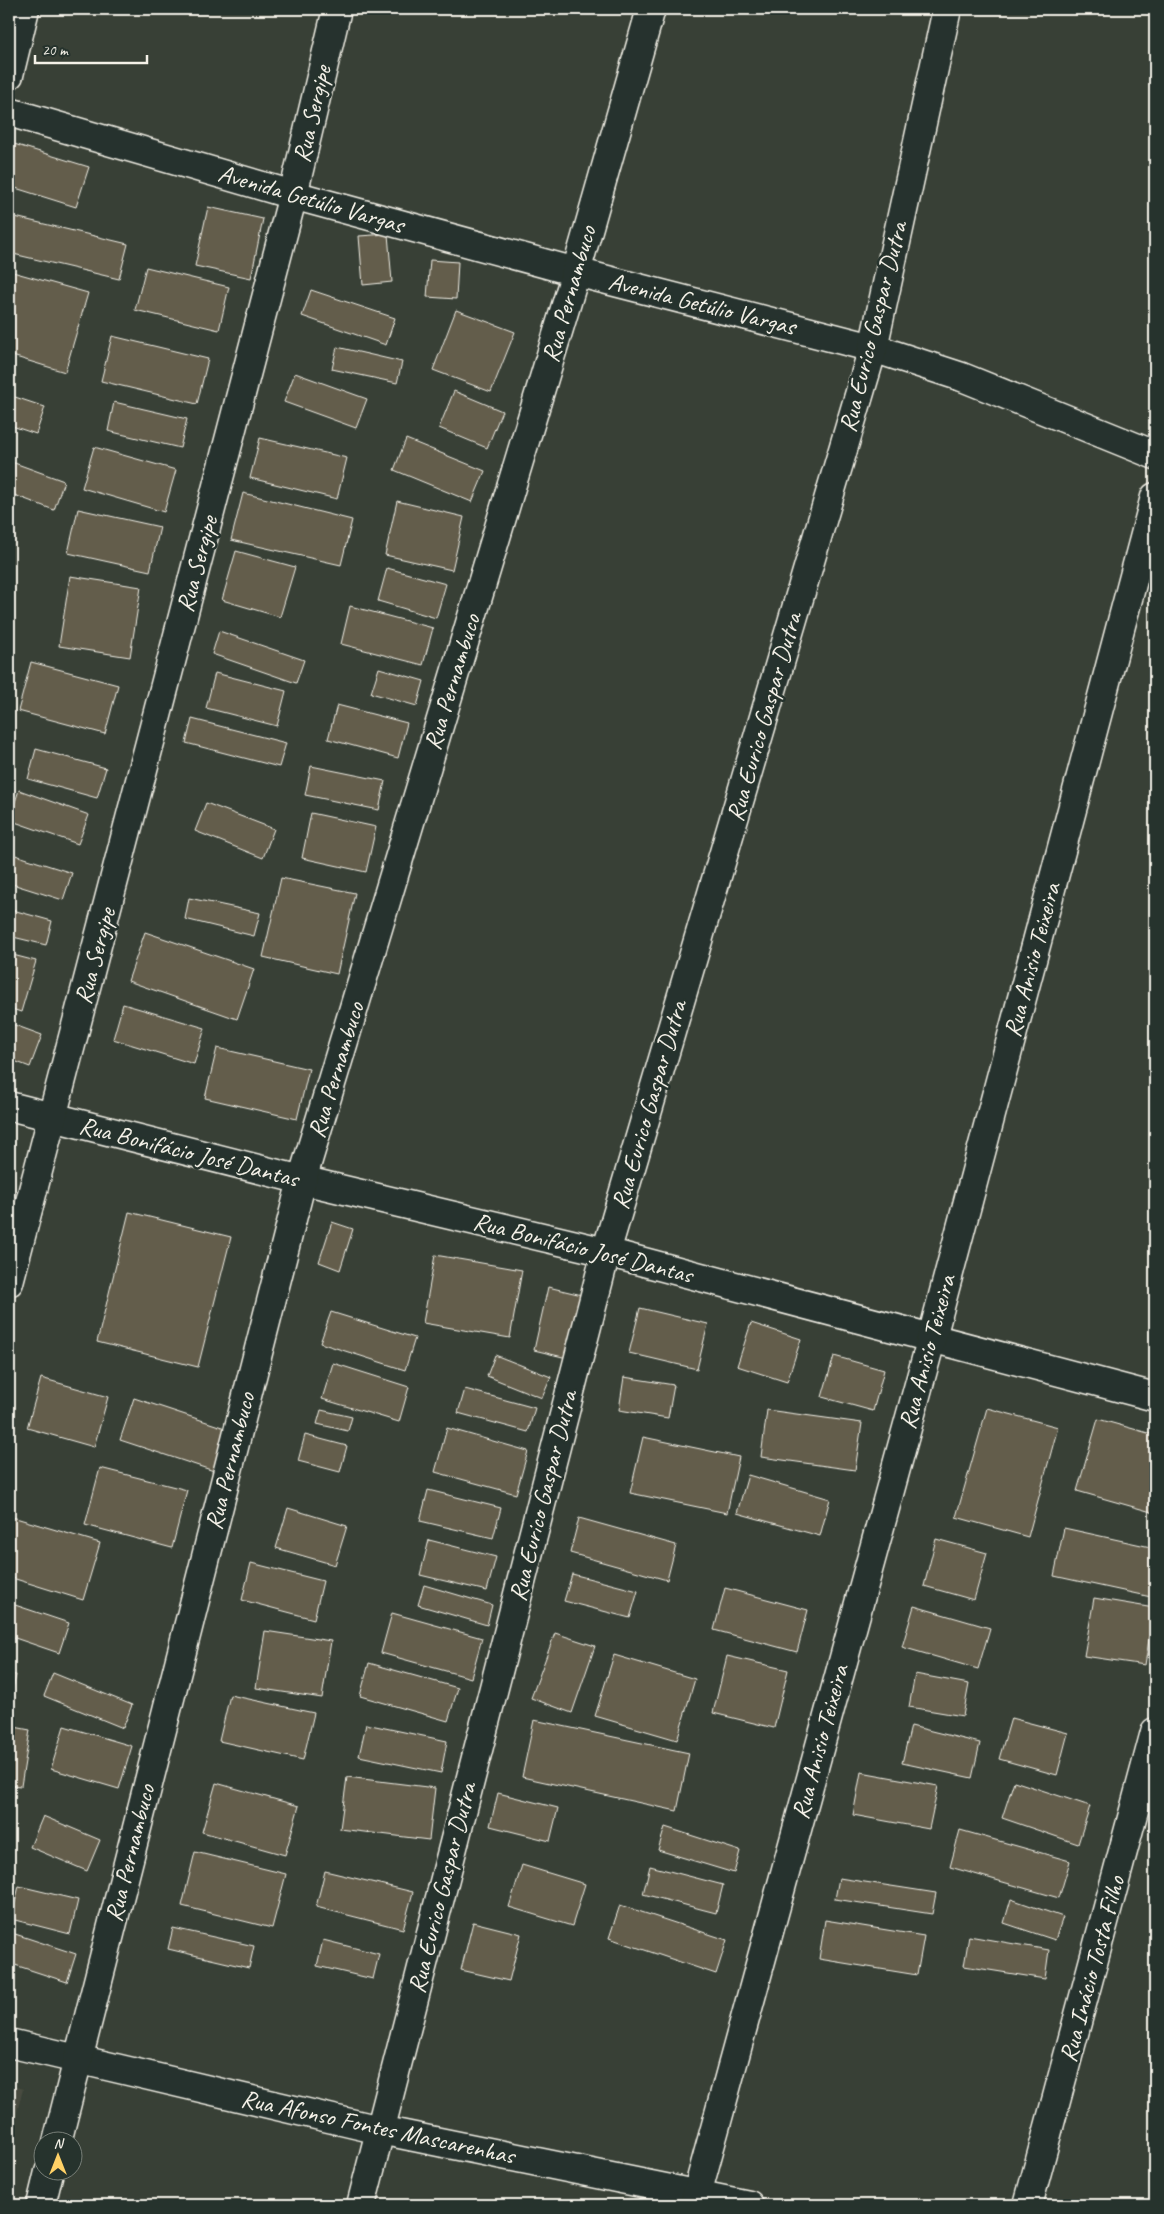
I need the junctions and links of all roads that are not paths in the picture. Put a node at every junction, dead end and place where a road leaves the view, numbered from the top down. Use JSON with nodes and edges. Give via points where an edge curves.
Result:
{"nodes":[{"id":1,"x":25,"y":9,"type":"edge"},
{"id":2,"x":337,"y":9,"type":"edge"},
{"id":3,"x":651,"y":9,"type":"edge"},
{"id":4,"x":947,"y":9,"type":"edge"},
{"id":5,"x":9,"y":75,"type":"edge"},
{"id":6,"x":9,"y":112,"type":"edge"},
{"id":7,"x":293,"y":195,"type":"junction"},
{"id":8,"x":576,"y":272,"type":"junction"},
{"id":9,"x":873,"y":348,"type":"junction"},
{"id":10,"x":1155,"y":455,"type":"edge"},
{"id":11,"x":1155,"y":497,"type":"edge"},
{"id":12,"x":9,"y":1106,"type":"edge"},
{"id":13,"x":52,"y":1118,"type":"junction"},
{"id":14,"x":302,"y":1180,"type":"junction"},
{"id":15,"x":606,"y":1252,"type":"junction"},
{"id":16,"x":9,"y":1282,"type":"edge"},
{"id":17,"x":932,"y":1337,"type":"junction"},
{"id":18,"x":1155,"y":1397,"type":"edge"},
{"id":19,"x":1155,"y":1732,"type":"edge"},
{"id":20,"x":9,"y":2043,"type":"edge"},
{"id":21,"x":77,"y":2059,"type":"junction"},
{"id":22,"x":380,"y":2130,"type":"junction"},
{"id":23,"x":59,"y":2132,"type":"edge"},
{"id":24,"x":47,"y":2182,"type":"edge"},
{"id":25,"x":696,"y":2199,"type":"edge"},
{"id":26,"x":41,"y":2205,"type":"edge"},
{"id":27,"x":361,"y":2205,"type":"edge"},
{"id":28,"x":749,"y":2205,"type":"edge"},
{"id":29,"x":1028,"y":2205,"type":"edge"}],
"edges":[{"from":1,"to":5,"type":"street"},
{"from":2,"to":7,"type":"street","name":"Rua Sergipe"},
{"from":3,"to":8,"type":"street","name":"Rua Pernambuco"},
{"from":4,"to":9,"type":"street","name":"Rua Eurico Gaspar Dutra"},
{"from":6,"to":7,"type":"street","name":"Avenida Getúlio Vargas"},
{"from":7,"to":8,"type":"street","name":"Avenida Getúlio Vargas"},
{"from":7,"to":13,"type":"street","name":"Rua Sergipe"},
{"from":8,"to":9,"type":"street","name":"Avenida Getúlio Vargas"},
{"from":8,"to":14,"type":"street","name":"Rua Pernambuco"},
{"from":9,"to":10,"type":"street","name":"Avenida Getúlio Vargas","via":[[962,377]]},
{"from":9,"to":15,"type":"street","name":"Rua Eurico Gaspar Dutra"},
{"from":11,"to":17,"type":"street","name":"Rua Anisio Teixeira"},
{"from":12,"to":13,"type":"street","name":"Rua Bonifácio José Dantas"},
{"from":13,"to":14,"type":"street","name":"Rua Bonifácio José Dantas"},
{"from":13,"to":16,"type":"street","name":"Rua Sergipe"},
{"from":14,"to":15,"type":"street","name":"Rua Bonifácio José Dantas"},
{"from":14,"to":21,"type":"street","name":"Rua Pernambuco"},
{"from":15,"to":17,"type":"street","name":"Rua Bonifácio José Dantas"},
{"from":15,"to":22,"type":"street","name":"Rua Eurico Gaspar Dutra"},
{"from":17,"to":18,"type":"street","name":"Rua Bonifácio José Dantas"},
{"from":17,"to":25,"type":"street","name":"Rua Anisio Teixeira"},
{"from":19,"to":29,"type":"street","name":"Rua Inácio Tosta Filho"},
{"from":20,"to":21,"type":"street","name":"Rua Afonso Fontes Mascarenhas"},
{"from":21,"to":22,"type":"street","name":"Rua Afonso Fontes Mascarenhas"},
{"from":21,"to":23,"type":"street","name":"Rua Pernambuco"},
{"from":22,"to":25,"type":"street","name":"Rua Afonso Fontes Mascarenhas"},
{"from":22,"to":27,"type":"street","name":"Rua Eurico Gaspar Dutra"},
{"from":24,"to":26,"type":"street"},
{"from":25,"to":28,"type":"street","name":"Rua Afonso Fontes Mascarenhas"}]}
